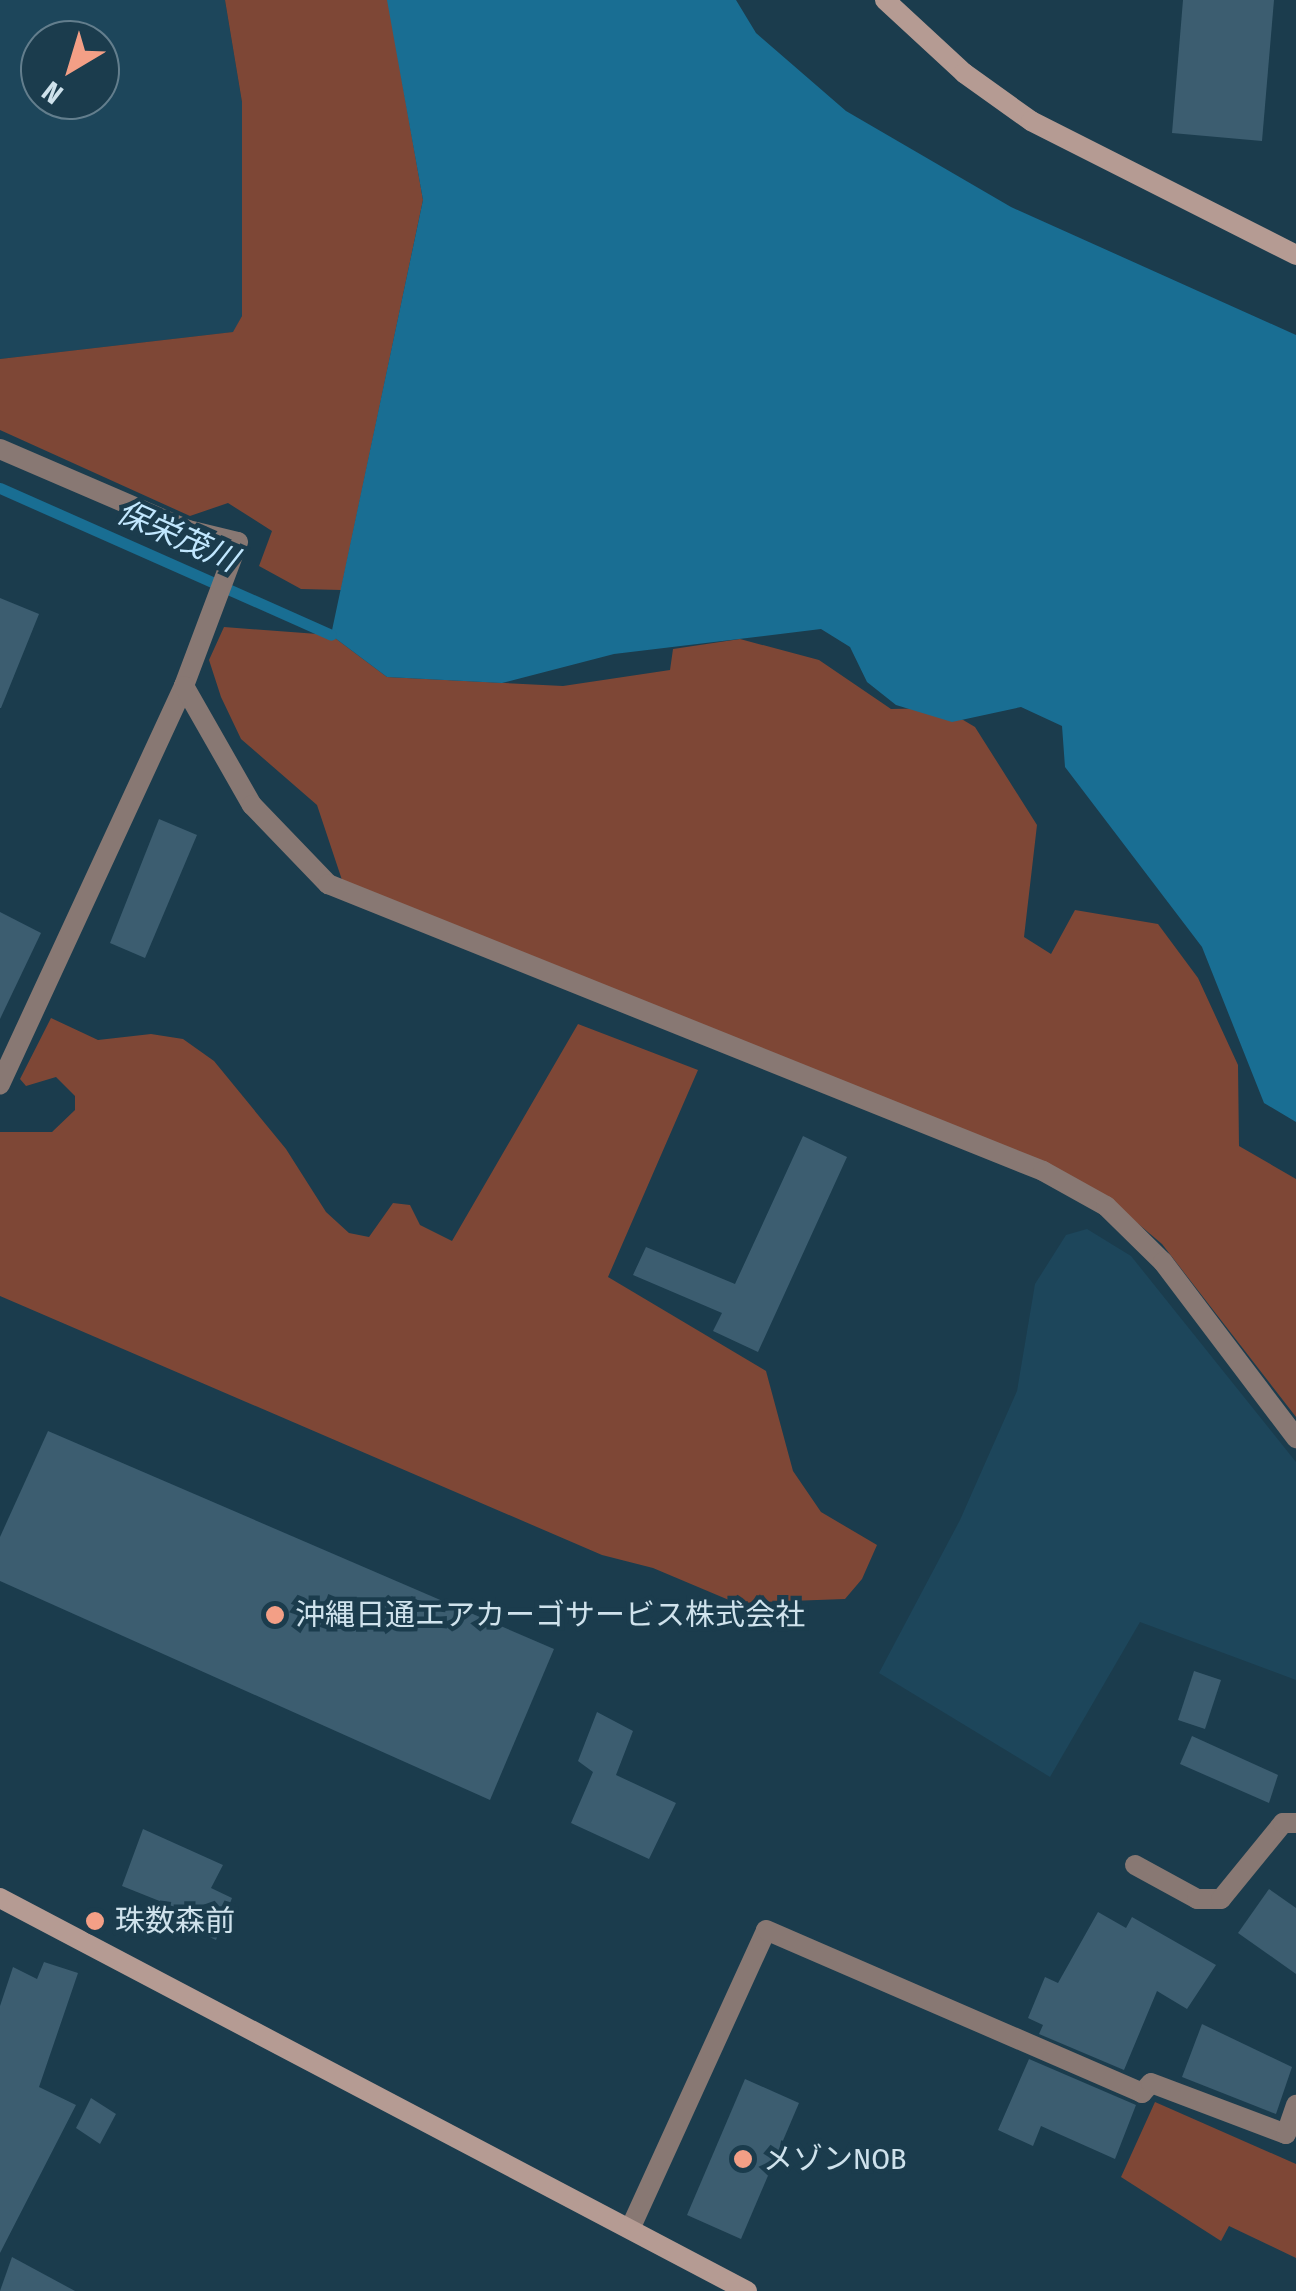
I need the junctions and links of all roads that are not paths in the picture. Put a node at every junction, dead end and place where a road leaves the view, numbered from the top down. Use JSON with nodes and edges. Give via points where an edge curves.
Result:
{"nodes":[{"id":1,"x":884,"y":0,"type":"edge"},
{"id":2,"x":1296,"y":255,"type":"edge"},
{"id":3,"x":0,"y":450,"type":"edge"},
{"id":4,"x":184,"y":686,"type":"junction"},
{"id":5,"x":0,"y":1085,"type":"edge"},
{"id":6,"x":1296,"y":1438,"type":"edge"},
{"id":7,"x":1296,"y":1823,"type":"edge"},
{"id":8,"x":1135,"y":1865,"type":"dead end"},
{"id":9,"x":3,"y":1904,"type":"edge"},
{"id":10,"x":1296,"y":2105,"type":"edge"},
{"id":11,"x":1291,"y":2135,"type":"edge"},
{"id":12,"x":630,"y":2230,"type":"junction"},
{"id":13,"x":747,"y":2291,"type":"edge"}],
"edges":[{"from":1,"to":2,"type":"street","via":[[964,73],[1031,122]]},
{"from":3,"to":4,"type":"street","via":[[188,530],[238,542]]},
{"from":4,"to":5,"type":"street"},
{"from":4,"to":6,"type":"street","via":[[252,805],[328,884],[1043,1171],[1106,1206],[1163,1262]]},
{"from":7,"to":8,"type":"street","via":[[1282,1823],[1221,1899],[1197,1899]]},
{"from":9,"to":12,"type":"street"},
{"from":10,"to":11,"type":"street"},
{"from":11,"to":12,"type":"street","via":[[1151,2082],[1142,2093],[766,1930]]},
{"from":12,"to":13,"type":"street"}]}
